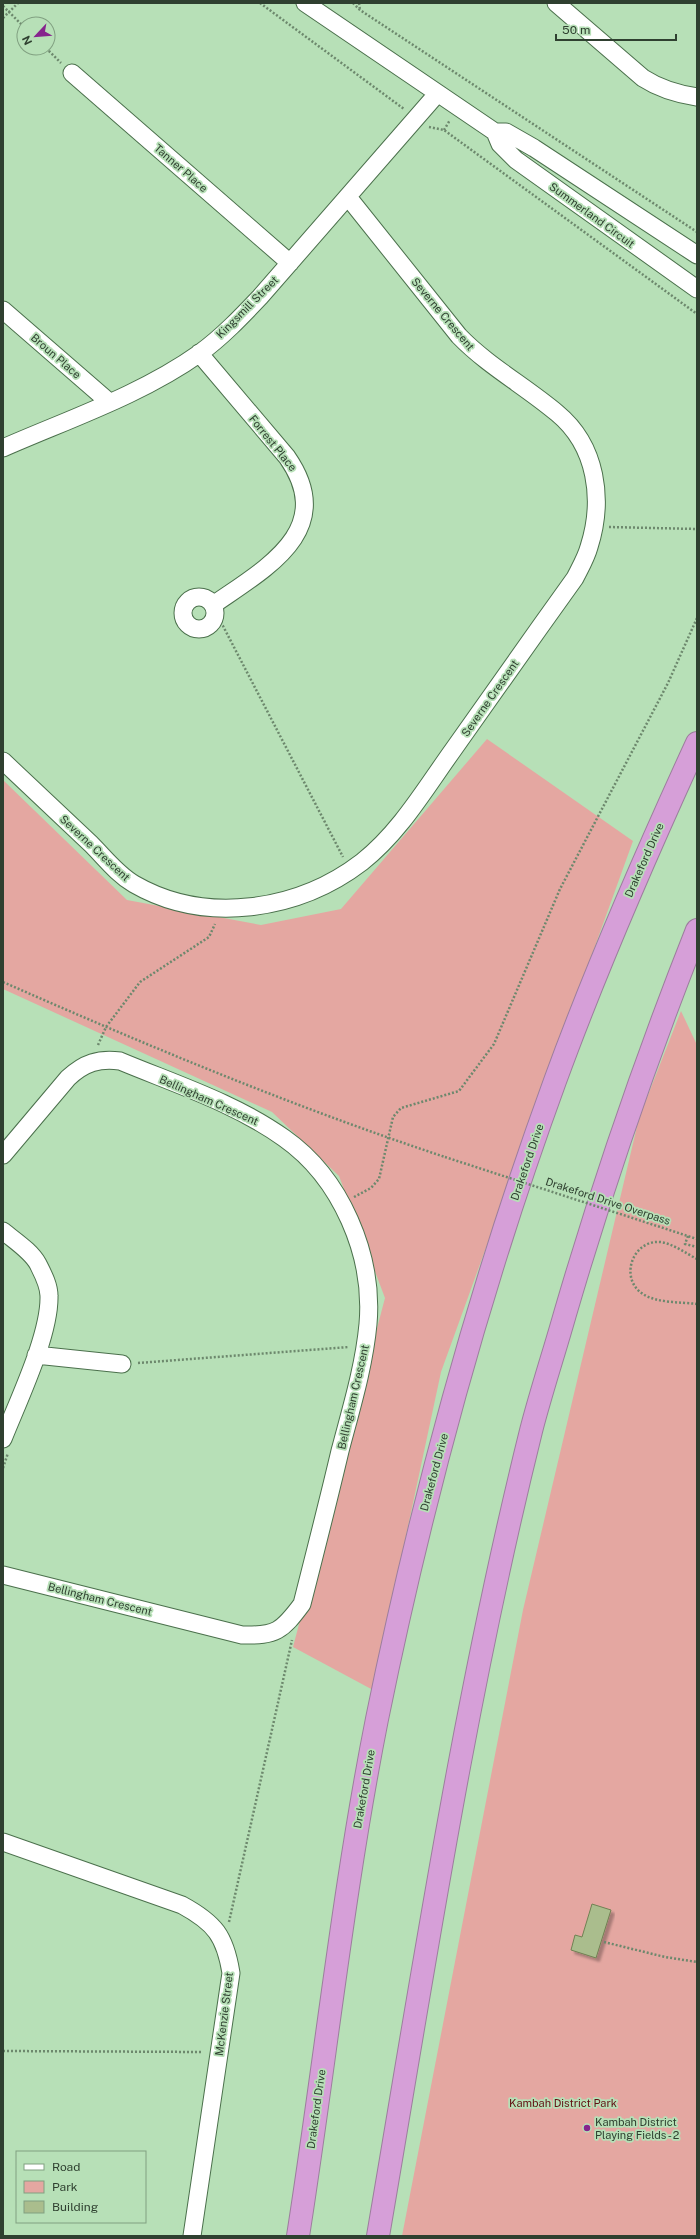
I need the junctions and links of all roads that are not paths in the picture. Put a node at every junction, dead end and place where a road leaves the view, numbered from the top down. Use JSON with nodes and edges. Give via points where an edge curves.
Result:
{"nodes":[{"id":1,"x":556,"y":3,"type":"edge"},
{"id":2,"x":316,"y":6,"type":"edge"},
{"id":3,"x":72,"y":73,"type":"road end"},
{"id":4,"x":436,"y":94,"type":"junction"},
{"id":5,"x":697,"y":97,"type":"edge"},
{"id":6,"x":495,"y":132,"type":"junction"},
{"id":7,"x":348,"y":196,"type":"junction"},
{"id":8,"x":697,"y":255,"type":"edge"},
{"id":9,"x":290,"y":263,"type":"junction"},
{"id":10,"x":697,"y":289,"type":"edge"},
{"id":11,"x":3,"y":310,"type":"edge"},
{"id":12,"x":199,"y":353,"type":"junction"},
{"id":13,"x":109,"y":402,"type":"junction"},
{"id":14,"x":3,"y":448,"type":"edge"},
{"id":15,"x":214,"y":612,"type":"road end"},
{"id":16,"x":697,"y":743,"type":"edge"},
{"id":17,"x":3,"y":761,"type":"edge"},
{"id":18,"x":697,"y":930,"type":"edge"},
{"id":19,"x":3,"y":1155,"type":"edge"},
{"id":20,"x":3,"y":1231,"type":"edge"},
{"id":21,"x":36,"y":1355,"type":"junction"},
{"id":22,"x":122,"y":1364,"type":"road end"},
{"id":23,"x":3,"y":1439,"type":"edge"},
{"id":24,"x":3,"y":1575,"type":"edge"},
{"id":25,"x":3,"y":1842,"type":"edge"},
{"id":26,"x":192,"y":2236,"type":"edge"},
{"id":27,"x":298,"y":2236,"type":"edge"},
{"id":28,"x":378,"y":2236,"type":"edge"}],
"edges":[{"from":1,"to":5,"type":"street","via":[[653,85],[676,94]]},
{"from":2,"to":4,"type":"street","name":"Summerland Circuit"},
{"from":3,"to":9,"type":"street","name":"Tanner Place"},
{"from":4,"to":6,"type":"street","name":"Summerland Circuit"},
{"from":4,"to":7,"type":"street","name":"Kingsmill Street"},
{"from":6,"to":8,"type":"street","name":"Summerland Circuit","via":[[506,132],[534,148]]},
{"from":6,"to":10,"type":"street","name":"Summerland Circuit","via":[[500,144],[516,160]]},
{"from":7,"to":9,"type":"street","name":"Kingsmill Street"},
{"from":7,"to":17,"type":"street","name":"Severne Crescent","via":[[459,336],[477,355],[558,414],[577,436],[590,461],[597,489],[594,527],[589,549],[575,578],[401,823],[368,856],[348,871],[316,889],[281,901],[246,908],[194,906],[162,897],[133,883]]},
{"from":9,"to":12,"type":"street","name":"Kingsmill Street","via":[[231,327]]},
{"from":11,"to":13,"type":"street","name":"Broun Place"},
{"from":12,"to":13,"type":"street","name":"Kingsmill Street","via":[[148,384]]},
{"from":12,"to":15,"type":"street","name":"Forrest Place","via":[[287,457],[298,474],[304,494],[303,515],[295,536],[281,555]]},
{"from":13,"to":14,"type":"street","name":"Kingsmill Street"},
{"from":16,"to":27,"type":"highway","name":"Drakeford Drive","via":[[646,854],[555,1083],[503,1232],[453,1400],[400,1610],[376,1722],[356,1837]]},
{"from":18,"to":28,"type":"highway","via":[[663,1016],[598,1204],[532,1428],[486,1622],[448,1822]]},
{"from":19,"to":24,"type":"street","name":"Bellingham Crescent","via":[[68,1078],[92,1061],[120,1061],[252,1117],[300,1151],[326,1180],[346,1212],[360,1247],[367,1285],[368,1324],[362,1363],[302,1604],[288,1623],[278,1630],[264,1635],[242,1634]]},
{"from":20,"to":21,"type":"street","via":[[38,1263],[47,1283],[48,1318]]},
{"from":21,"to":22,"type":"street"},
{"from":21,"to":23,"type":"street"},
{"from":25,"to":26,"type":"street","name":"McKenzie Street","via":[[182,1905],[203,1916],[218,1932],[228,1951],[231,1973]]}]}
